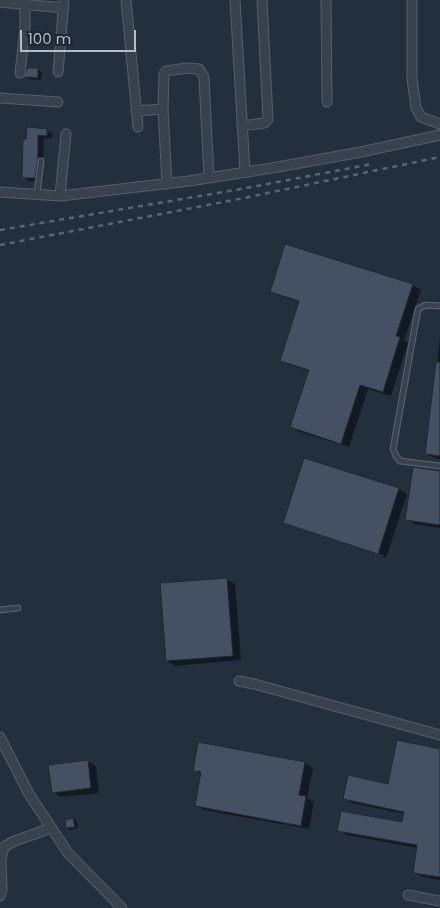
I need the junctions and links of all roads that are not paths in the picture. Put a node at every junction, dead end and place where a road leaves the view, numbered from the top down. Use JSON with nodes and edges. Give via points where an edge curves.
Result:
{"nodes":[{"id":1,"x":126,"y":0,"type":"edge"},
{"id":2,"x":235,"y":0,"type":"edge"},
{"id":3,"x":262,"y":0,"type":"edge"},
{"id":4,"x":326,"y":0,"type":"edge"},
{"id":5,"x":412,"y":0,"type":"edge"},
{"id":6,"x":0,"y":2,"type":"edge"},
{"id":7,"x":25,"y":4,"type":"junction"},
{"id":8,"x":64,"y":4,"type":"edge"},
{"id":9,"x":58,"y":72,"type":"dead end"},
{"id":10,"x":20,"y":73,"type":"dead end"},
{"id":11,"x":0,"y":98,"type":"edge"},
{"id":12,"x":58,"y":102,"type":"dead end"},
{"id":13,"x":327,"y":102,"type":"dead end"},
{"id":14,"x":163,"y":109,"type":"junction"},
{"id":15,"x":136,"y":111,"type":"junction"},
{"id":16,"x":440,"y":124,"type":"edge"},
{"id":17,"x":242,"y":126,"type":"junction"},
{"id":18,"x":138,"y":127,"type":"dead end"},
{"id":19,"x":66,"y":134,"type":"dead end"},
{"id":20,"x":440,"y":134,"type":"edge"},
{"id":21,"x":41,"y":161,"type":"dead end"},
{"id":22,"x":245,"y":172,"type":"junction"},
{"id":23,"x":209,"y":178,"type":"junction"},
{"id":24,"x":167,"y":184,"type":"junction"},
{"id":25,"x":0,"y":192,"type":"edge"},
{"id":26,"x":37,"y":195,"type":"junction"},
{"id":27,"x":60,"y":196,"type":"junction"},
{"id":28,"x":440,"y":306,"type":"edge"},
{"id":29,"x":440,"y":466,"type":"edge"},
{"id":30,"x":18,"y":608,"type":"dead end"},
{"id":31,"x":0,"y":610,"type":"edge"},
{"id":32,"x":239,"y":681,"type":"dead end"},
{"id":33,"x":440,"y":734,"type":"edge"},
{"id":34,"x":0,"y":737,"type":"edge"},
{"id":35,"x":51,"y":828,"type":"junction"},
{"id":36,"x":408,"y":895,"type":"dead end"},
{"id":37,"x":0,"y":896,"type":"edge"},
{"id":38,"x":440,"y":901,"type":"edge"},
{"id":39,"x":122,"y":908,"type":"edge"}],
"edges":[{"from":1,"to":15,"type":"street"},
{"from":2,"to":17,"type":"street"},
{"from":3,"to":17,"type":"street","via":[[268,119],[265,123]]},
{"from":4,"to":13,"type":"street"},
{"from":5,"to":16,"type":"street","via":[[412,79],[416,108],[421,118]]},
{"from":6,"to":7,"type":"street"},
{"from":7,"to":8,"type":"street"},
{"from":7,"to":10,"type":"street"},
{"from":8,"to":9,"type":"street"},
{"from":11,"to":12,"type":"street"},
{"from":14,"to":15,"type":"street"},
{"from":14,"to":23,"type":"street","via":[[166,71],[200,70],[205,86]]},
{"from":14,"to":24,"type":"street"},
{"from":15,"to":18,"type":"street"},
{"from":17,"to":22,"type":"street"},
{"from":19,"to":27,"type":"street"},
{"from":20,"to":22,"type":"street","via":[[361,152]]},
{"from":21,"to":26,"type":"lane"},
{"from":22,"to":23,"type":"street"},
{"from":23,"to":24,"type":"street"},
{"from":24,"to":27,"type":"street"},
{"from":25,"to":26,"type":"street"},
{"from":26,"to":27,"type":"street"},
{"from":28,"to":29,"type":"lane","via":[[426,304],[418,309],[394,449],[400,461]]},
{"from":30,"to":31,"type":"lane"},
{"from":32,"to":33,"type":"street"},
{"from":34,"to":35,"type":"street"},
{"from":35,"to":37,"type":"street","via":[[4,847]]},
{"from":35,"to":39,"type":"street","via":[[68,853]]},
{"from":36,"to":38,"type":"street"}]}
